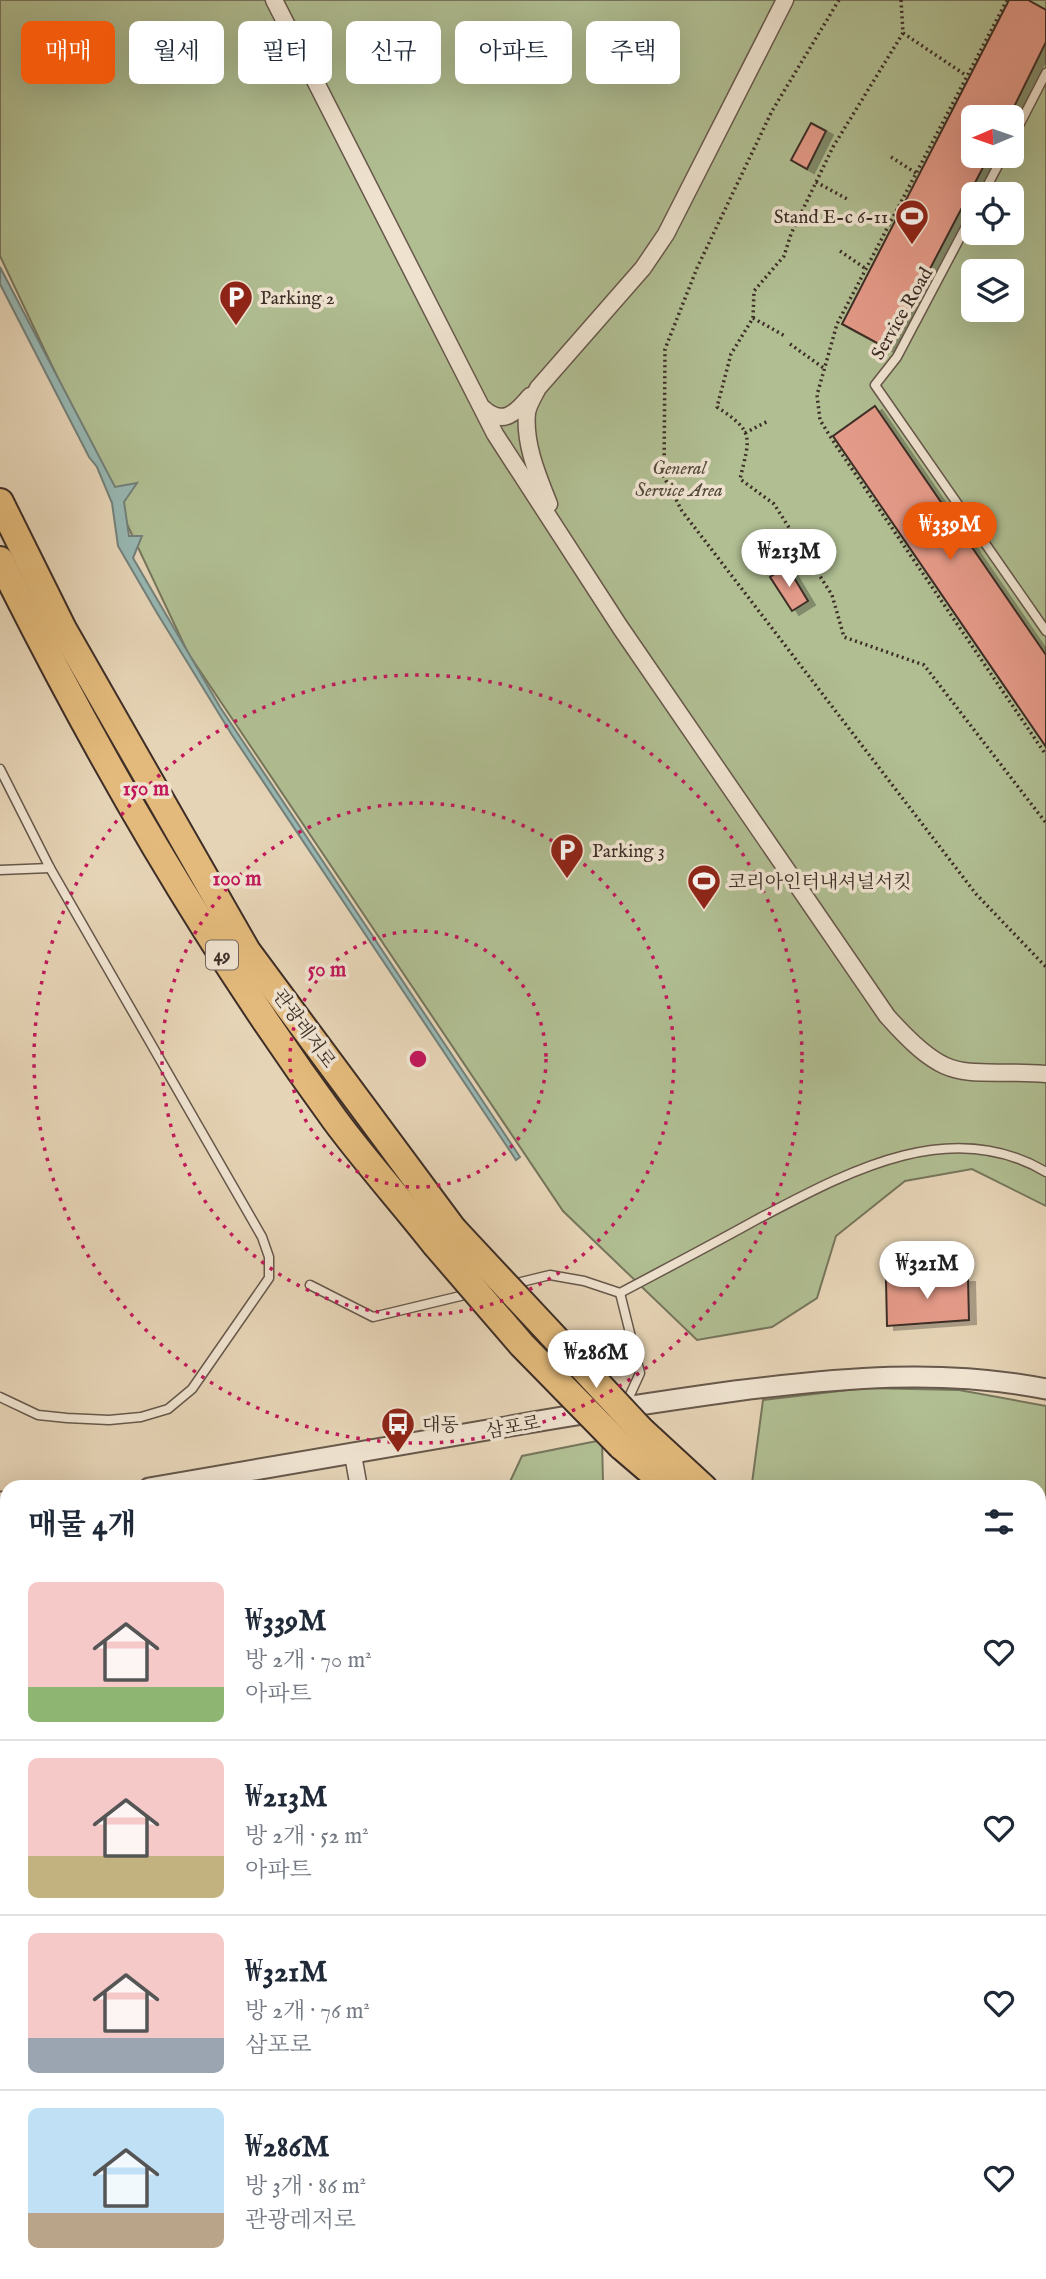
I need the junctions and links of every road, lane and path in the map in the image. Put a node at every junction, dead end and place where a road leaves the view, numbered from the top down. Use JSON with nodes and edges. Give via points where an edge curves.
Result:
{"nodes":[{"id":1,"x":274,"y":0,"type":"edge"},
{"id":2,"x":785,"y":0,"type":"edge"},
{"id":3,"x":839,"y":0,"type":"edge"},
{"id":4,"x":901,"y":0,"type":"edge"},
{"id":5,"x":1007,"y":0,"type":"edge"},
{"id":6,"x":903,"y":33,"type":"junction"},
{"id":7,"x":1046,"y":73,"type":"edge"},
{"id":8,"x":967,"y":76,"type":"junction"},
{"id":9,"x":1024,"y":116,"type":"edge"},
{"id":10,"x":891,"y":157,"type":"dead end"},
{"id":11,"x":916,"y":173,"type":"junction"},
{"id":12,"x":816,"y":181,"type":"junction"},
{"id":13,"x":846,"y":199,"type":"dead end"},
{"id":14,"x":961,"y":236,"type":"edge"},
{"id":15,"x":840,"y":251,"type":"dead end"},
{"id":16,"x":866,"y":269,"type":"junction"},
{"id":17,"x":753,"y":318,"type":"junction"},
{"id":18,"x":785,"y":336,"type":"dead end"},
{"id":19,"x":790,"y":344,"type":"dead end"},
{"id":20,"x":825,"y":369,"type":"junction"},
{"id":21,"x":538,"y":388,"type":"junction"},
{"id":22,"x":482,"y":407,"type":"junction"},
{"id":23,"x":768,"y":421,"type":"dead end"},
{"id":24,"x":745,"y":433,"type":"junction"},
{"id":25,"x":0,"y":502,"type":"edge"},
{"id":26,"x":561,"y":536,"type":"junction"},
{"id":27,"x":0,"y":560,"type":"edge"},
{"id":28,"x":1046,"y":631,"type":"edge"},
{"id":29,"x":1046,"y":755,"type":"edge"},
{"id":30,"x":0,"y":769,"type":"edge"},
{"id":31,"x":1046,"y":823,"type":"edge"},
{"id":32,"x":50,"y":868,"type":"junction"},
{"id":33,"x":0,"y":870,"type":"edge"},
{"id":34,"x":1046,"y":967,"type":"edge"},
{"id":35,"x":1046,"y":1074,"type":"edge"},
{"id":36,"x":1046,"y":1172,"type":"edge"},
{"id":37,"x":444,"y":1236,"type":"junction"},
{"id":38,"x":310,"y":1285,"type":"dead end"},
{"id":39,"x":496,"y":1288,"type":"dead end"},
{"id":40,"x":482,"y":1291,"type":"dead end"},
{"id":41,"x":620,"y":1293,"type":"junction"},
{"id":42,"x":1046,"y":1389,"type":"edge"},
{"id":43,"x":0,"y":1397,"type":"edge"},
{"id":44,"x":625,"y":1406,"type":"junction"},
{"id":45,"x":630,"y":1437,"type":"junction"},
{"id":46,"x":353,"y":1455,"type":"junction"},
{"id":47,"x":198,"y":1480,"type":"edge"},
{"id":48,"x":358,"y":1480,"type":"edge"},
{"id":49,"x":664,"y":1480,"type":"edge"},
{"id":50,"x":692,"y":1480,"type":"edge"}],
"edges":[{"from":1,"to":22,"type":"street"},
{"from":2,"to":21,"type":"street","via":[[666,234],[643,268]]},
{"from":3,"to":34,"type":"path","via":[[772,111],[697,268],[665,349],[664,477],[682,511],[912,812],[976,894]]},
{"from":4,"to":6,"type":"path"},
{"from":5,"to":8,"type":"path"},
{"from":6,"to":8,"type":"path"},
{"from":6,"to":12,"type":"path"},
{"from":7,"to":9,"type":"lane"},
{"from":8,"to":11,"type":"path"},
{"from":10,"to":11,"type":"path"},
{"from":11,"to":16,"type":"path"},
{"from":12,"to":13,"type":"path"},
{"from":12,"to":17,"type":"path","via":[[784,256],[754,291]]},
{"from":14,"to":28,"type":"lane","name":"Service Road","via":[[897,357],[875,385]]},
{"from":15,"to":16,"type":"path"},
{"from":16,"to":20,"type":"path","via":[[837,324]]},
{"from":17,"to":18,"type":"path"},
{"from":17,"to":24,"type":"path","via":[[731,354],[717,407],[741,422]]},
{"from":19,"to":20,"type":"path"},
{"from":20,"to":29,"type":"path","via":[[817,395],[820,420]]},
{"from":21,"to":22,"type":"street","via":[[515,413],[503,418],[493,417]]},
{"from":21,"to":26,"type":"street","via":[[527,412],[533,460]]},
{"from":22,"to":26,"type":"street"},
{"from":23,"to":24,"type":"path"},
{"from":24,"to":31,"type":"path","via":[[749,442],[740,479],[774,504],[832,595],[844,637],[924,664]]},
{"from":25,"to":37,"type":"highway","name":"관광레저로","number":"49","via":[[63,629],[247,950]]},
{"from":26,"to":35,"type":"street","via":[[901,1031],[950,1071]]},
{"from":27,"to":37,"type":"highway","name":"관광레저로","number":"49","via":[[121,792],[253,1003],[336,1121]]},
{"from":30,"to":32,"type":"lane"},
{"from":32,"to":33,"type":"lane"},
{"from":32,"to":43,"type":"lane","via":[[262,1237],[269,1257],[269,1278],[192,1388],[168,1409],[119,1419],[67,1418],[38,1415]]},
{"from":36,"to":41,"type":"lane","via":[[1026,1160],[980,1150],[911,1153],[831,1181]]},
{"from":37,"to":45,"type":"highway","name":"관광레저로","number":"49","bridge":true,"via":[[522,1345]]},
{"from":38,"to":40,"type":"lane","via":[[373,1317]]},
{"from":39,"to":41,"type":"lane","via":[[550,1275]]},
{"from":41,"to":44,"type":"lane","via":[[640,1373]]},
{"from":42,"to":44,"type":"street","name":"삼포로","via":[[941,1376],[866,1377]]},
{"from":44,"to":46,"type":"street","name":"삼포로"},
{"from":45,"to":49,"type":"highway","name":"관광레저로","number":"49"},
{"from":45,"to":50,"type":"highway","name":"관광레저로","number":"49"},
{"from":46,"to":47,"type":"street","name":"삼포로"},
{"from":46,"to":48,"type":"street"}]}
